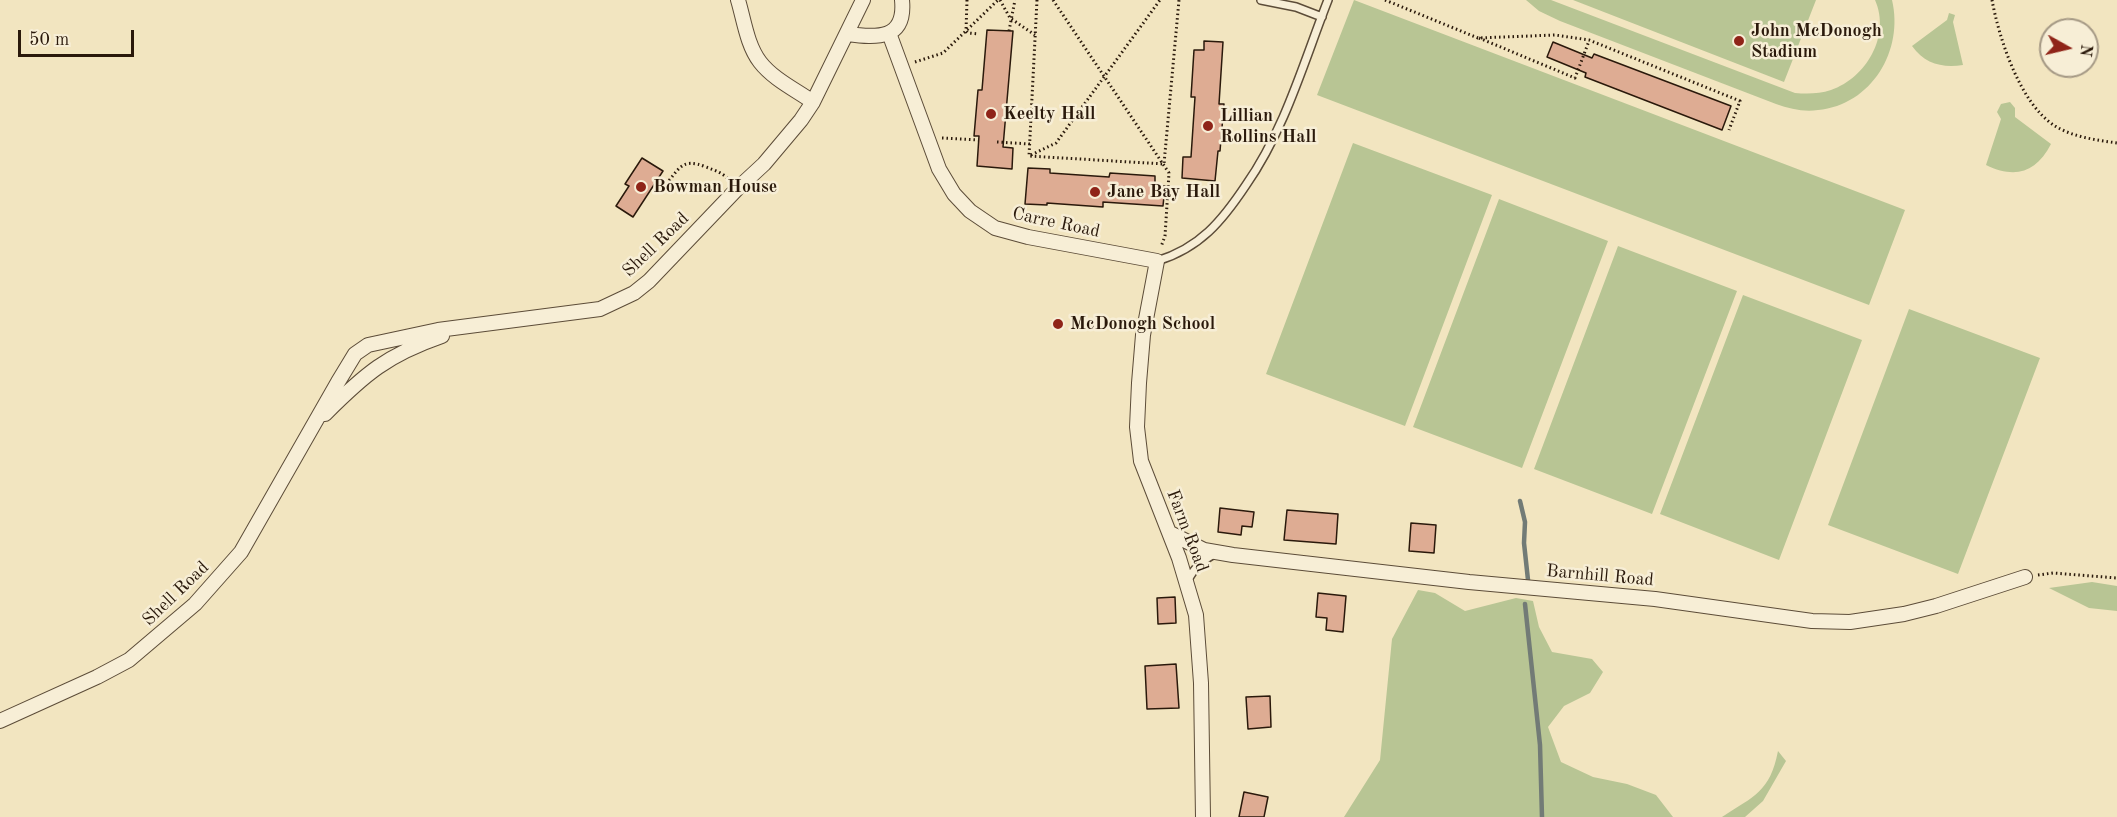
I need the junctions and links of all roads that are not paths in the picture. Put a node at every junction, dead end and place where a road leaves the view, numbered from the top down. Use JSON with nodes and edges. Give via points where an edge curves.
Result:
{"nodes":[{"id":1,"x":738,"y":0,"type":"edge"},
{"id":2,"x":863,"y":0,"type":"edge"},
{"id":3,"x":902,"y":0,"type":"edge"},
{"id":4,"x":1260,"y":0,"type":"edge"},
{"id":5,"x":1328,"y":0,"type":"edge"},
{"id":6,"x":1322,"y":16,"type":"junction"},
{"id":7,"x":889,"y":33,"type":"junction"},
{"id":8,"x":847,"y":34,"type":"junction"},
{"id":9,"x":813,"y":102,"type":"junction"},
{"id":10,"x":1157,"y":261,"type":"junction"},
{"id":11,"x":470,"y":327,"type":"junction"},
{"id":12,"x":314,"y":424,"type":"junction"},
{"id":13,"x":1170,"y":533,"type":"junction"},
{"id":14,"x":1216,"y":553,"type":"junction"},
{"id":15,"x":2025,"y":577,"type":"road end"},
{"id":16,"x":1187,"y":581,"type":"junction"},
{"id":17,"x":0,"y":721,"type":"edge"},
{"id":18,"x":1203,"y":817,"type":"edge"}],
"edges":[{"from":1,"to":9,"type":"street","via":[[758,60]]},
{"from":2,"to":8,"type":"street","name":"Shell Road"},
{"from":3,"to":7,"type":"street","via":[[900,23]]},
{"from":4,"to":6,"type":"lane"},
{"from":5,"to":6,"type":"lane"},
{"from":6,"to":10,"type":"lane","via":[[1274,140],[1231,208],[1194,244]]},
{"from":7,"to":8,"type":"street","via":[[880,37]]},
{"from":7,"to":10,"type":"street","name":"Carre Road","via":[[939,169],[970,211],[995,228],[1028,237]]},
{"from":8,"to":9,"type":"street","name":"Shell Road"},
{"from":9,"to":11,"type":"street","name":"Shell Road","via":[[784,143],[634,293],[600,309]]},
{"from":10,"to":13,"type":"street","name":"Farm Road","via":[[1143,335],[1137,427],[1141,461]]},
{"from":11,"to":12,"type":"street","name":"Shell Road","via":[[393,356],[364,377]]},
{"from":11,"to":12,"type":"street","name":"Shell Road","via":[[368,345],[355,354]]},
{"from":12,"to":17,"type":"street","name":"Shell Road","via":[[241,552],[195,604],[129,660]]},
{"from":13,"to":14,"type":"street","name":"Barnhill Road","via":[[1190,545]]},
{"from":13,"to":16,"type":"street","name":"Farm Road"},
{"from":14,"to":15,"type":"street","name":"Barnhill Road","via":[[1655,599],[1812,621],[1850,622],[1904,614]]},
{"from":14,"to":16,"type":"lane","via":[[1195,568]]},
{"from":16,"to":18,"type":"street","name":"Farm Road","via":[[1196,615],[1201,683]]}]}
